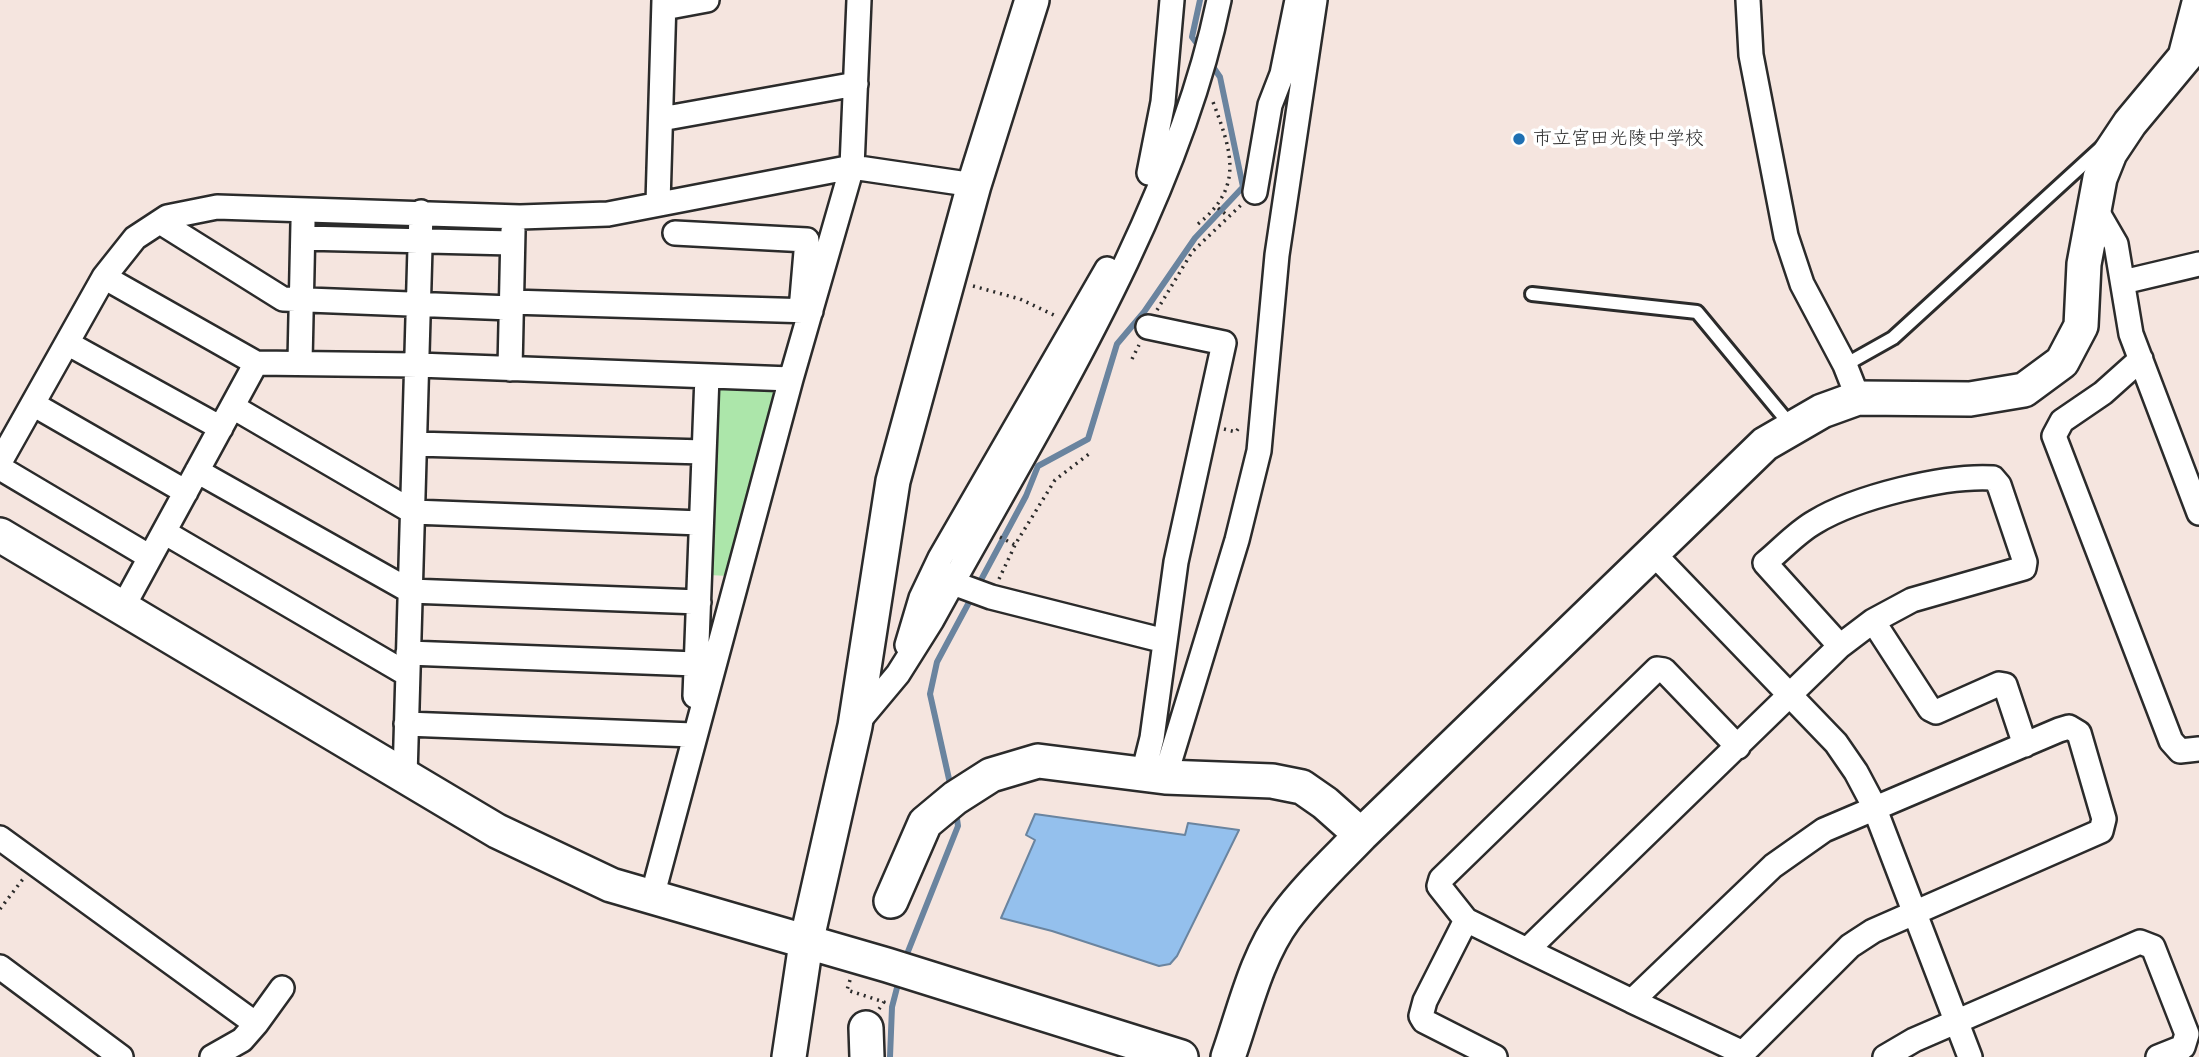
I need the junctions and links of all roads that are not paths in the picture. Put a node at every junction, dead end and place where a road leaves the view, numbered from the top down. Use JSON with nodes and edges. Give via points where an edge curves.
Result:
{"nodes":[{"id":1,"x":707,"y":0,"type":"edge"},
{"id":2,"x":859,"y":0,"type":"edge"},
{"id":3,"x":1031,"y":0,"type":"edge"},
{"id":4,"x":1172,"y":0,"type":"edge"},
{"id":5,"x":1219,"y":0,"type":"edge"},
{"id":6,"x":1297,"y":0,"type":"edge"},
{"id":7,"x":1315,"y":0,"type":"edge"},
{"id":8,"x":1748,"y":0,"type":"edge"},
{"id":9,"x":2199,"y":3,"type":"edge"},
{"id":10,"x":664,"y":4,"type":"edge"},
{"id":11,"x":856,"y":84,"type":"junction"},
{"id":12,"x":661,"y":119,"type":"junction"},
{"id":13,"x":2125,"y":130,"type":"junction"},
{"id":14,"x":852,"y":167,"type":"junction"},
{"id":15,"x":974,"y":185,"type":"junction"},
{"id":16,"x":1255,"y":192,"type":"road end"},
{"id":17,"x":658,"y":203,"type":"junction"},
{"id":18,"x":2094,"y":206,"type":"junction"},
{"id":19,"x":304,"y":209,"type":"junction"},
{"id":20,"x":421,"y":212,"type":"junction"},
{"id":21,"x":513,"y":217,"type":"junction"},
{"id":22,"x":159,"y":222,"type":"junction"},
{"id":23,"x":675,"y":233,"type":"dead end"},
{"id":24,"x":303,"y":238,"type":"junction"},
{"id":25,"x":420,"y":240,"type":"junction"},
{"id":26,"x":512,"y":243,"type":"junction"},
{"id":27,"x":2199,"y":264,"type":"edge"},
{"id":28,"x":104,"y":277,"type":"junction"},
{"id":29,"x":2123,"y":282,"type":"junction"},
{"id":30,"x":1532,"y":294,"type":"dead end"},
{"id":31,"x":301,"y":300,"type":"junction"},
{"id":32,"x":419,"y":302,"type":"junction"},
{"id":33,"x":512,"y":305,"type":"junction"},
{"id":34,"x":806,"y":311,"type":"junction"},
{"id":35,"x":1148,"y":327,"type":"road end"},
{"id":36,"x":67,"y":343,"type":"junction"},
{"id":37,"x":2141,"y":359,"type":"junction"},
{"id":38,"x":300,"y":362,"type":"junction"},
{"id":39,"x":256,"y":363,"type":"junction"},
{"id":40,"x":418,"y":365,"type":"junction"},
{"id":41,"x":1845,"y":365,"type":"junction"},
{"id":42,"x":510,"y":369,"type":"junction"},
{"id":43,"x":707,"y":376,"type":"junction"},
{"id":44,"x":791,"y":379,"type":"junction"},
{"id":45,"x":1858,"y":398,"type":"junction"},
{"id":46,"x":33,"y":404,"type":"junction"},
{"id":47,"x":233,"y":407,"type":"junction"},
{"id":48,"x":221,"y":428,"type":"junction"},
{"id":49,"x":1793,"y":428,"type":"junction"},
{"id":50,"x":415,"y":444,"type":"junction"},
{"id":51,"x":704,"y":452,"type":"junction"},
{"id":52,"x":0,"y":462,"type":"edge"},
{"id":53,"x":0,"y":468,"type":"edge"},
{"id":54,"x":197,"y":471,"type":"junction"},
{"id":55,"x":186,"y":492,"type":"junction"},
{"id":56,"x":413,"y":512,"type":"junction"},
{"id":57,"x":2199,"y":513,"type":"edge"},
{"id":58,"x":702,"y":523,"type":"junction"},
{"id":59,"x":164,"y":532,"type":"junction"},
{"id":60,"x":0,"y":535,"type":"edge"},
{"id":61,"x":1653,"y":553,"type":"junction"},
{"id":62,"x":150,"y":557,"type":"junction"},
{"id":63,"x":953,"y":583,"type":"junction"},
{"id":64,"x":410,"y":592,"type":"junction"},
{"id":65,"x":699,"y":602,"type":"junction"},
{"id":66,"x":122,"y":607,"type":"junction"},
{"id":67,"x":1873,"y":621,"type":"junction"},
{"id":68,"x":1165,"y":641,"type":"junction"},
{"id":69,"x":1840,"y":646,"type":"junction"},
{"id":70,"x":408,"y":664,"type":"junction"},
{"id":71,"x":696,"y":664,"type":"junction"},
{"id":72,"x":898,"y":674,"type":"junction"},
{"id":73,"x":1790,"y":695,"type":"junction"},
{"id":74,"x":406,"y":723,"type":"junction"},
{"id":75,"x":855,"y":726,"type":"junction"},
{"id":76,"x":693,"y":734,"type":"junction"},
{"id":77,"x":2025,"y":745,"type":"junction"},
{"id":78,"x":1738,"y":747,"type":"junction"},
{"id":79,"x":2199,"y":749,"type":"edge"},
{"id":80,"x":1154,"y":775,"type":"junction"},
{"id":81,"x":405,"y":778,"type":"junction"},
{"id":82,"x":1875,"y":809,"type":"junction"},
{"id":83,"x":1361,"y":835,"type":"junction"},
{"id":84,"x":0,"y":838,"type":"edge"},
{"id":85,"x":652,"y":897,"type":"junction"},
{"id":86,"x":891,"y":901,"type":"dead end"},
{"id":87,"x":1915,"y":914,"type":"junction"},
{"id":88,"x":1466,"y":920,"type":"junction"},
{"id":89,"x":806,"y":943,"type":"junction"},
{"id":90,"x":1527,"y":950,"type":"junction"},
{"id":91,"x":0,"y":967,"type":"edge"},
{"id":92,"x":282,"y":988,"type":"dead end"},
{"id":93,"x":1632,"y":1001,"type":"junction"},
{"id":94,"x":1957,"y":1023,"type":"junction"},
{"id":95,"x":256,"y":1024,"type":"junction"},
{"id":96,"x":1746,"y":1055,"type":"edge"},
{"id":97,"x":1890,"y":1056,"type":"edge"},
{"id":98,"x":121,"y":1057,"type":"edge"},
{"id":99,"x":212,"y":1057,"type":"edge"},
{"id":100,"x":789,"y":1057,"type":"edge"},
{"id":101,"x":1181,"y":1057,"type":"edge"},
{"id":102,"x":1228,"y":1057,"type":"edge"},
{"id":103,"x":1495,"y":1057,"type":"edge"},
{"id":104,"x":1970,"y":1057,"type":"edge"},
{"id":105,"x":2158,"y":1057,"type":"edge"}],
"edges":[{"from":1,"to":10,"type":"street"},
{"from":2,"to":11,"type":"street"},
{"from":3,"to":15,"type":"street"},
{"from":4,"to":72,"type":"street","via":[[1163,102],[1148,177],[1113,258],[940,558],[921,598]]},
{"from":5,"to":63,"type":"street","via":[[1183,121],[1134,247]]},
{"from":6,"to":16,"type":"street","via":[[1282,74],[1270,105]]},
{"from":7,"to":80,"type":"street","via":[[1277,255],[1259,451],[1237,540]]},
{"from":8,"to":41,"type":"street","via":[[1751,55],[1786,236],[1802,284]]},
{"from":9,"to":13,"type":"street","via":[[2185,57]]},
{"from":10,"to":12,"type":"street"},
{"from":11,"to":12,"type":"street"},
{"from":11,"to":14,"type":"street"},
{"from":12,"to":17,"type":"street"},
{"from":13,"to":18,"type":"street","via":[[2110,153]]},
{"from":13,"to":41,"type":"lane","via":[[2089,157],[1893,338]]},
{"from":14,"to":15,"type":"street"},
{"from":14,"to":17,"type":"street"},
{"from":14,"to":34,"type":"street"},
{"from":15,"to":75,"type":"street","via":[[893,481]]},
{"from":17,"to":21,"type":"street","via":[[608,214]]},
{"from":18,"to":29,"type":"street","via":[[2116,244]]},
{"from":18,"to":45,"type":"street","via":[[2084,264],[2081,326],[2062,362],[2024,390],[1970,399]]},
{"from":19,"to":20,"type":"street"},
{"from":19,"to":22,"type":"street","via":[[217,207]]},
{"from":19,"to":24,"type":"street"},
{"from":20,"to":21,"type":"street"},
{"from":20,"to":25,"type":"street"},
{"from":21,"to":26,"type":"street"},
{"from":22,"to":28,"type":"street","via":[[135,238]]},
{"from":22,"to":31,"type":"street","via":[[283,299]]},
{"from":23,"to":34,"type":"street","via":[[807,240]]},
{"from":24,"to":25,"type":"street"},
{"from":24,"to":31,"type":"street"},
{"from":25,"to":26,"type":"street"},
{"from":25,"to":32,"type":"street"},
{"from":26,"to":33,"type":"street"},
{"from":27,"to":29,"type":"street"},
{"from":28,"to":36,"type":"street"},
{"from":28,"to":39,"type":"street"},
{"from":29,"to":37,"type":"street","via":[[2131,334]]},
{"from":30,"to":49,"type":"lane","via":[[1698,312]]},
{"from":31,"to":32,"type":"street"},
{"from":31,"to":38,"type":"street"},
{"from":32,"to":33,"type":"street"},
{"from":32,"to":40,"type":"street"},
{"from":33,"to":34,"type":"street"},
{"from":33,"to":42,"type":"street"},
{"from":34,"to":44,"type":"street"},
{"from":35,"to":68,"type":"street","via":[[1224,343],[1176,562]]},
{"from":36,"to":46,"type":"street"},
{"from":36,"to":48,"type":"street"},
{"from":37,"to":57,"type":"street"},
{"from":37,"to":79,"type":"street","via":[[2062,421],[2054,436],[2171,741],[2180,751]]},
{"from":38,"to":39,"type":"street"},
{"from":38,"to":40,"type":"street"},
{"from":39,"to":47,"type":"street"},
{"from":40,"to":42,"type":"street"},
{"from":40,"to":50,"type":"street"},
{"from":41,"to":45,"type":"street"},
{"from":42,"to":43,"type":"street"},
{"from":43,"to":44,"type":"street"},
{"from":43,"to":51,"type":"street"},
{"from":44,"to":76,"type":"street"},
{"from":45,"to":49,"type":"street"},
{"from":46,"to":52,"type":"street"},
{"from":46,"to":55,"type":"street"},
{"from":47,"to":48,"type":"street"},
{"from":47,"to":56,"type":"street"},
{"from":48,"to":54,"type":"street"},
{"from":49,"to":61,"type":"street","via":[[1765,444]]},
{"from":50,"to":51,"type":"street"},
{"from":50,"to":56,"type":"street"},
{"from":51,"to":58,"type":"street"},
{"from":53,"to":62,"type":"street"},
{"from":54,"to":55,"type":"street"},
{"from":54,"to":64,"type":"street"},
{"from":55,"to":59,"type":"street"},
{"from":56,"to":58,"type":"street"},
{"from":56,"to":64,"type":"street"},
{"from":58,"to":65,"type":"street"},
{"from":59,"to":62,"type":"street"},
{"from":59,"to":70,"type":"street"},
{"from":60,"to":66,"type":"street"},
{"from":61,"to":73,"type":"street"},
{"from":61,"to":83,"type":"street"},
{"from":62,"to":66,"type":"street"},
{"from":63,"to":68,"type":"street"},
{"from":63,"to":72,"type":"street"},
{"from":64,"to":65,"type":"street"},
{"from":64,"to":70,"type":"street"},
{"from":65,"to":71,"type":"street"},
{"from":66,"to":81,"type":"street"},
{"from":67,"to":69,"type":"street"},
{"from":67,"to":69,"type":"street","via":[[1912,600],[2024,568],[1993,478],[1893,491],[1850,504],[1813,522],[1765,563]]},
{"from":67,"to":77,"type":"street","via":[[1936,712],[2005,685]]},
{"from":68,"to":80,"type":"street","via":[[1152,738]]},
{"from":69,"to":73,"type":"street"},
{"from":70,"to":71,"type":"street"},
{"from":70,"to":74,"type":"street"},
{"from":71,"to":76,"type":"street"},
{"from":72,"to":75,"type":"street"},
{"from":73,"to":78,"type":"street"},
{"from":73,"to":82,"type":"street","via":[[1836,743]]},
{"from":74,"to":76,"type":"street"},
{"from":74,"to":81,"type":"street"},
{"from":75,"to":89,"type":"street"},
{"from":76,"to":85,"type":"street"},
{"from":77,"to":82,"type":"street"},
{"from":77,"to":87,"type":"street","via":[[2075,728],[2104,819],[2101,831]]},
{"from":78,"to":88,"type":"street","via":[[1664,670],[1657,669],[1441,878],[1439,886]]},
{"from":78,"to":90,"type":"street"},
{"from":80,"to":83,"type":"street","via":[[1272,781],[1301,787]]},
{"from":80,"to":86,"type":"street","via":[[1038,761],[991,775],[925,823]]},
{"from":81,"to":85,"type":"street","via":[[570,867]]},
{"from":82,"to":87,"type":"street"},
{"from":82,"to":93,"type":"street","via":[[1824,830],[1773,866]]},
{"from":83,"to":102,"type":"street","via":[[1284,919],[1269,944]]},
{"from":84,"to":95,"type":"street"},
{"from":85,"to":89,"type":"street"},
{"from":87,"to":94,"type":"street"},
{"from":87,"to":96,"type":"street","via":[[1873,930],[1850,946]]},
{"from":88,"to":90,"type":"street"},
{"from":88,"to":103,"type":"street","via":[[1421,1016]]},
{"from":89,"to":100,"type":"street"},
{"from":89,"to":101,"type":"street"},
{"from":90,"to":93,"type":"street"},
{"from":91,"to":98,"type":"street"},
{"from":92,"to":95,"type":"street"},
{"from":93,"to":96,"type":"street"},
{"from":94,"to":97,"type":"street"},
{"from":94,"to":104,"type":"street"},
{"from":94,"to":105,"type":"street","via":[[2132,945],[2147,943],[2153,947],[2187,1034],[2183,1047]]},
{"from":95,"to":99,"type":"street","via":[[242,1040]]}]}
